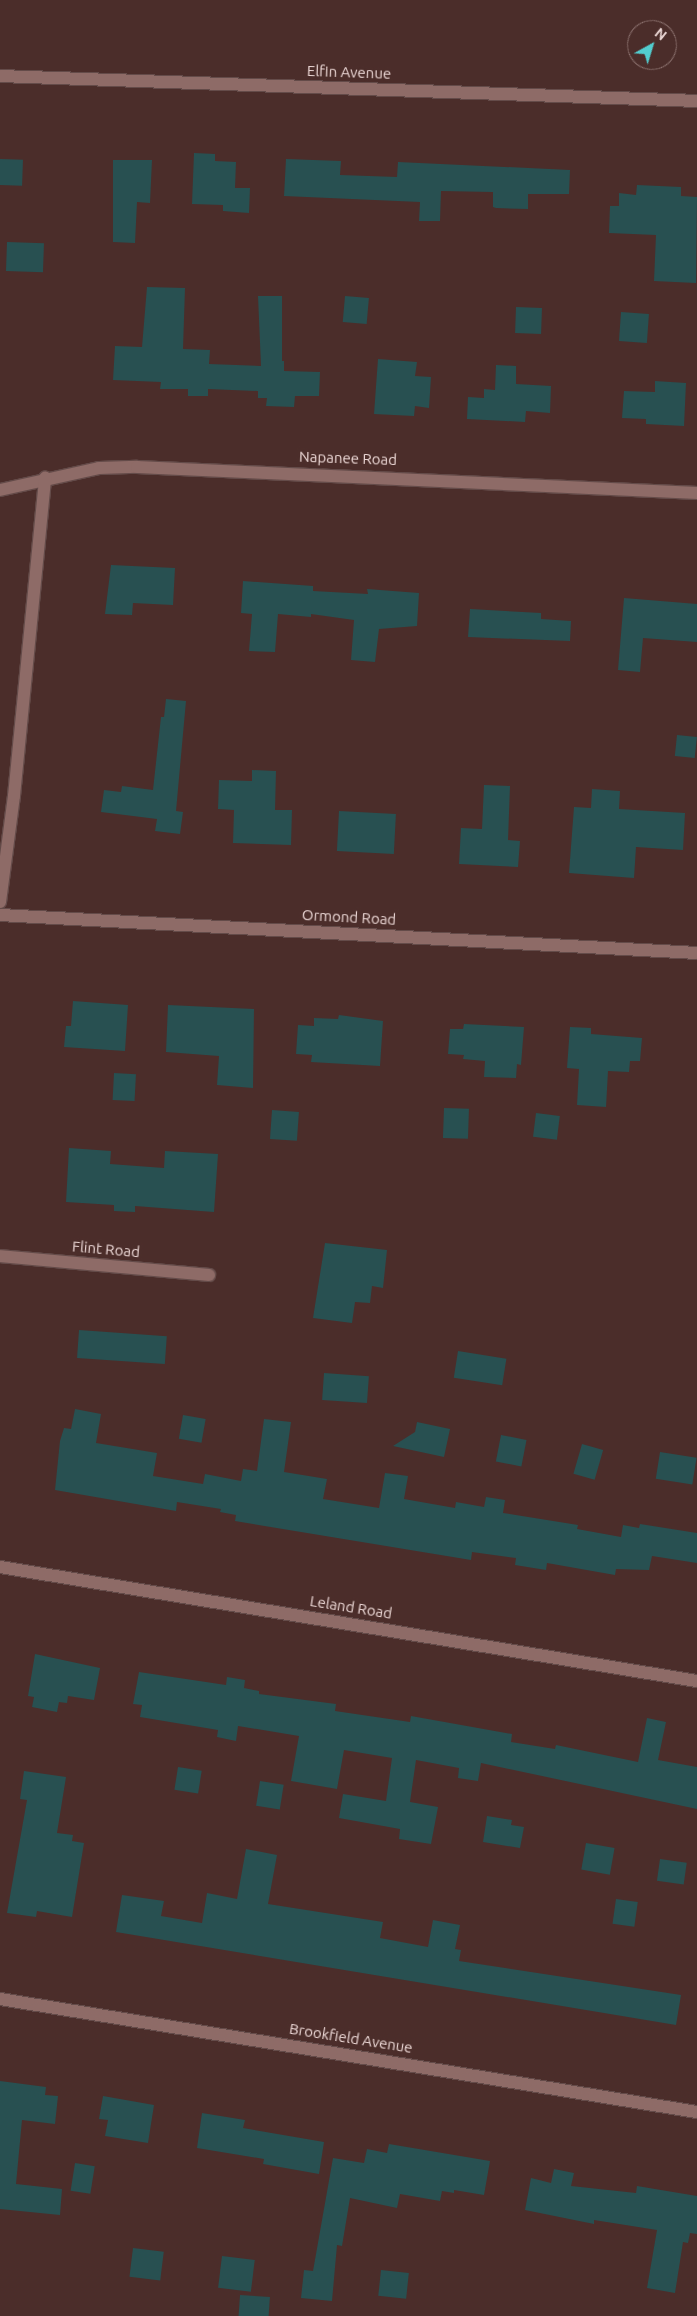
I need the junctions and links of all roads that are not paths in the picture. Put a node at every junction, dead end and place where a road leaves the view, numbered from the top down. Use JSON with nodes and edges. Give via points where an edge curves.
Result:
{"nodes":[{"id":1,"x":0,"y":76,"type":"edge"},
{"id":2,"x":697,"y":101,"type":"edge"},
{"id":3,"x":45,"y":478,"type":"junction"},
{"id":4,"x":0,"y":490,"type":"edge"},
{"id":5,"x":697,"y":493,"type":"edge"},
{"id":6,"x":0,"y":902,"type":"edge"},
{"id":7,"x":0,"y":915,"type":"edge"},
{"id":8,"x":697,"y":953,"type":"edge"},
{"id":9,"x":0,"y":1256,"type":"edge"},
{"id":10,"x":209,"y":1275,"type":"dead end"},
{"id":11,"x":0,"y":1567,"type":"edge"},
{"id":12,"x":697,"y":1681,"type":"edge"},
{"id":13,"x":0,"y":1999,"type":"edge"},
{"id":14,"x":697,"y":2112,"type":"edge"}],
"edges":[{"from":1,"to":2,"type":"street","name":"Elfin Avenue"},
{"from":3,"to":4,"type":"street","name":"Napanee Road"},
{"from":3,"to":5,"type":"street","name":"Napanee Road","via":[[99,468],[138,467]]},
{"from":3,"to":6,"type":"street","via":[[14,796]]},
{"from":7,"to":8,"type":"street","name":"Ormond Road"},
{"from":9,"to":10,"type":"street","name":"Flint Road"},
{"from":11,"to":12,"type":"street","name":"Leland Road"},
{"from":13,"to":14,"type":"street","name":"Brookfield Avenue"}]}
